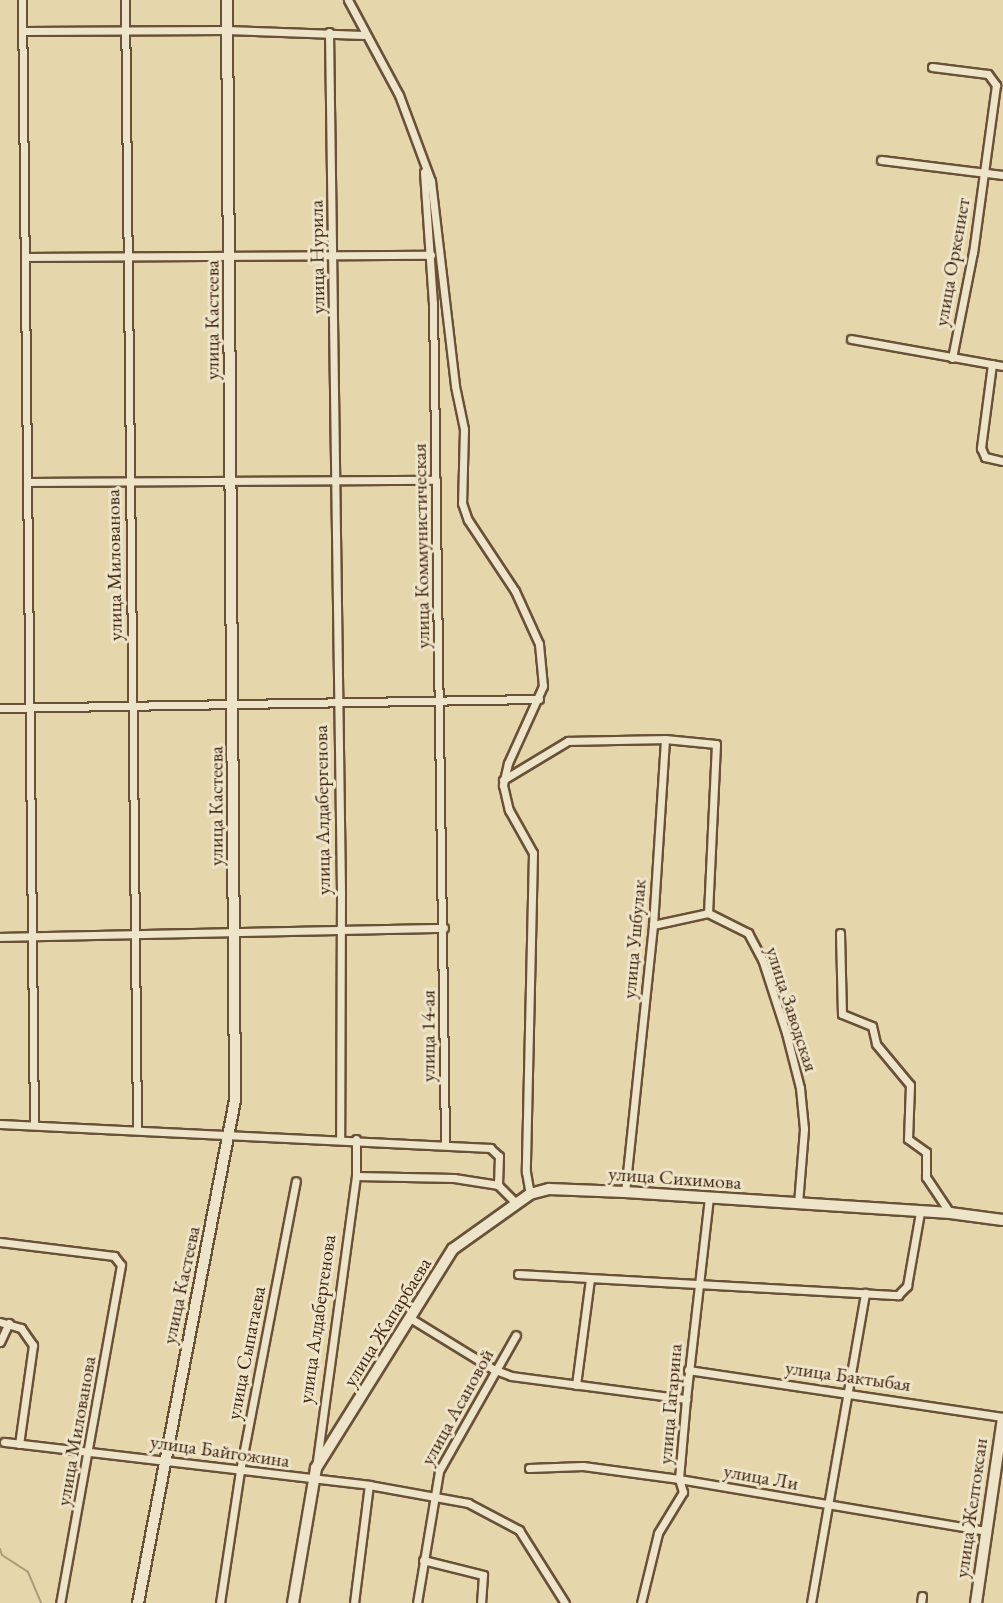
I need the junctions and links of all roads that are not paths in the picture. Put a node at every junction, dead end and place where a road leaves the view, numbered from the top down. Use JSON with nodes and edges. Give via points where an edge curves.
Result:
{"nodes":[{"id":1,"x":22,"y":0,"type":"edge"},
{"id":2,"x":125,"y":0,"type":"edge"},
{"id":3,"x":227,"y":0,"type":"edge"},
{"id":4,"x":348,"y":0,"type":"edge"},
{"id":5,"x":125,"y":30,"type":"junction"},
{"id":6,"x":227,"y":30,"type":"junction"},
{"id":7,"x":23,"y":31,"type":"junction"},
{"id":8,"x":329,"y":32,"type":"junction"},
{"id":9,"x":363,"y":35,"type":"junction"},
{"id":10,"x":932,"y":67,"type":"dead end"},
{"id":11,"x":881,"y":160,"type":"dead end"},
{"id":12,"x":423,"y":163,"type":"junction"},
{"id":13,"x":984,"y":172,"type":"junction"},
{"id":14,"x":1003,"y":175,"type":"edge"},
{"id":15,"x":230,"y":253,"type":"junction"},
{"id":16,"x":335,"y":253,"type":"junction"},
{"id":17,"x":128,"y":255,"type":"junction"},
{"id":18,"x":431,"y":255,"type":"junction"},
{"id":19,"x":26,"y":257,"type":"junction"},
{"id":20,"x":851,"y":339,"type":"dead end"},
{"id":21,"x":952,"y":358,"type":"junction"},
{"id":22,"x":992,"y":364,"type":"junction"},
{"id":23,"x":1003,"y":366,"type":"edge"},
{"id":24,"x":1003,"y":461,"type":"edge"},
{"id":25,"x":436,"y":480,"type":"junction"},
{"id":26,"x":334,"y":481,"type":"junction"},
{"id":27,"x":29,"y":482,"type":"junction"},
{"id":28,"x":130,"y":482,"type":"junction"},
{"id":29,"x":230,"y":482,"type":"junction"},
{"id":30,"x":539,"y":699,"type":"junction"},
{"id":31,"x":440,"y":702,"type":"junction"},
{"id":32,"x":234,"y":703,"type":"junction"},
{"id":33,"x":338,"y":703,"type":"junction"},
{"id":34,"x":132,"y":705,"type":"junction"},
{"id":35,"x":29,"y":707,"type":"junction"},
{"id":36,"x":0,"y":708,"type":"edge"},
{"id":37,"x":666,"y":739,"type":"junction"},
{"id":38,"x":503,"y":780,"type":"junction"},
{"id":39,"x":708,"y":913,"type":"junction"},
{"id":40,"x":653,"y":925,"type":"junction"},
{"id":41,"x":444,"y":928,"type":"junction"},
{"id":42,"x":341,"y":930,"type":"junction"},
{"id":43,"x":234,"y":932,"type":"junction"},
{"id":44,"x":840,"y":933,"type":"dead end"},
{"id":45,"x":134,"y":934,"type":"junction"},
{"id":46,"x":33,"y":936,"type":"junction"},
{"id":47,"x":0,"y":937,"type":"edge"},
{"id":48,"x":0,"y":1124,"type":"edge"},
{"id":49,"x":34,"y":1125,"type":"junction"},
{"id":50,"x":137,"y":1129,"type":"junction"},
{"id":51,"x":231,"y":1134,"type":"junction"},
{"id":52,"x":340,"y":1138,"type":"junction"},
{"id":53,"x":356,"y":1139,"type":"junction"},
{"id":54,"x":445,"y":1144,"type":"junction"},
{"id":55,"x":356,"y":1176,"type":"junction"},
{"id":56,"x":296,"y":1181,"type":"dead end"},
{"id":57,"x":498,"y":1185,"type":"junction"},
{"id":58,"x":625,"y":1192,"type":"junction"},
{"id":59,"x":530,"y":1194,"type":"junction"},
{"id":60,"x":710,"y":1198,"type":"junction"},
{"id":61,"x":516,"y":1203,"type":"junction"},
{"id":62,"x":798,"y":1203,"type":"junction"},
{"id":63,"x":920,"y":1212,"type":"junction"},
{"id":64,"x":950,"y":1213,"type":"junction"},
{"id":65,"x":1003,"y":1220,"type":"edge"},
{"id":66,"x":0,"y":1242,"type":"edge"},
{"id":67,"x":518,"y":1274,"type":"dead end"},
{"id":68,"x":590,"y":1278,"type":"junction"},
{"id":69,"x":698,"y":1286,"type":"junction"},
{"id":70,"x":865,"y":1293,"type":"junction"},
{"id":71,"x":410,"y":1317,"type":"junction"},
{"id":72,"x":0,"y":1322,"type":"edge"},
{"id":73,"x":9,"y":1323,"type":"junction"},
{"id":74,"x":516,"y":1335,"type":"dead end"},
{"id":75,"x":0,"y":1342,"type":"edge"},
{"id":76,"x":495,"y":1370,"type":"junction"},
{"id":77,"x":688,"y":1370,"type":"junction"},
{"id":78,"x":576,"y":1385,"type":"junction"},
{"id":79,"x":849,"y":1393,"type":"junction"},
{"id":80,"x":686,"y":1399,"type":"junction"},
{"id":81,"x":1003,"y":1418,"type":"edge"},
{"id":82,"x":4,"y":1442,"type":"dead end"},
{"id":83,"x":19,"y":1444,"type":"junction"},
{"id":84,"x":89,"y":1453,"type":"junction"},
{"id":85,"x":164,"y":1459,"type":"junction"},
{"id":86,"x":316,"y":1468,"type":"junction"},
{"id":87,"x":529,"y":1468,"type":"dead end"},
{"id":88,"x":240,"y":1471,"type":"junction"},
{"id":89,"x":679,"y":1479,"type":"junction"},
{"id":90,"x":312,"y":1480,"type":"junction"},
{"id":91,"x":369,"y":1485,"type":"junction"},
{"id":92,"x":432,"y":1496,"type":"junction"},
{"id":93,"x":831,"y":1506,"type":"junction"},
{"id":94,"x":986,"y":1531,"type":"junction"},
{"id":95,"x":423,"y":1560,"type":"junction"},
{"id":96,"x":60,"y":1603,"type":"edge"},
{"id":97,"x":138,"y":1603,"type":"edge"},
{"id":98,"x":220,"y":1603,"type":"edge"},
{"id":99,"x":293,"y":1603,"type":"edge"},
{"id":100,"x":354,"y":1603,"type":"edge"},
{"id":101,"x":417,"y":1603,"type":"edge"},
{"id":102,"x":482,"y":1603,"type":"edge"},
{"id":103,"x":565,"y":1603,"type":"edge"},
{"id":104,"x":641,"y":1603,"type":"edge"},
{"id":105,"x":811,"y":1603,"type":"edge"},
{"id":106,"x":976,"y":1603,"type":"edge"}],
"edges":[{"from":1,"to":7,"type":"street"},
{"from":2,"to":5,"type":"street","name":"улица Милованова"},
{"from":3,"to":6,"type":"street","name":"улица Кастеева"},
{"from":4,"to":9,"type":"street"},
{"from":5,"to":6,"type":"street"},
{"from":5,"to":7,"type":"street"},
{"from":5,"to":17,"type":"street","name":"улица Милованова"},
{"from":6,"to":8,"type":"street"},
{"from":6,"to":15,"type":"street","name":"улица Кастеева"},
{"from":7,"to":19,"type":"street"},
{"from":8,"to":9,"type":"street"},
{"from":8,"to":16,"type":"street","name":"улица Нурила"},
{"from":9,"to":12,"type":"street","via":[[399,95]]},
{"from":10,"to":13,"type":"street","name":"улица Оркениет","via":[[988,74],[996,85]]},
{"from":11,"to":13,"type":"street","name":"улица Оркениет"},
{"from":12,"to":18,"type":"street","name":"улица Коммунистическая"},
{"from":12,"to":30,"type":"street","via":[[430,181],[455,386],[464,429],[462,503],[468,520],[529,618],[539,644],[543,673]]},
{"from":13,"to":14,"type":"street","name":"улица Оркениет"},
{"from":13,"to":21,"type":"street","name":"улица Оркениет","via":[[974,252]]},
{"from":15,"to":16,"type":"street"},
{"from":15,"to":17,"type":"street"},
{"from":15,"to":29,"type":"street","name":"улица Кастеева"},
{"from":16,"to":18,"type":"street"},
{"from":16,"to":26,"type":"street","name":"улица Нурила"},
{"from":17,"to":19,"type":"street"},
{"from":17,"to":28,"type":"street","name":"улица Милованова"},
{"from":18,"to":25,"type":"street","name":"улица Коммунистическая"},
{"from":19,"to":27,"type":"street"},
{"from":20,"to":21,"type":"street","name":"улица Оркениет"},
{"from":21,"to":22,"type":"street","name":"улица Оркениет"},
{"from":22,"to":23,"type":"street","name":"улица Оркениет"},
{"from":22,"to":24,"type":"street","via":[[981,448],[985,457]]},
{"from":25,"to":26,"type":"street"},
{"from":25,"to":31,"type":"street","name":"улица Коммунистическая"},
{"from":26,"to":29,"type":"street"},
{"from":26,"to":33,"type":"street","name":"улица Алдабергенова"},
{"from":27,"to":28,"type":"street"},
{"from":27,"to":35,"type":"street"},
{"from":28,"to":29,"type":"street"},
{"from":28,"to":34,"type":"street","name":"улица Милованова"},
{"from":29,"to":32,"type":"street","name":"улица Кастеева"},
{"from":30,"to":31,"type":"street"},
{"from":30,"to":38,"type":"street"},
{"from":31,"to":33,"type":"street"},
{"from":31,"to":41,"type":"street","name":"улица Коммунистическая"},
{"from":32,"to":33,"type":"street"},
{"from":32,"to":34,"type":"street"},
{"from":32,"to":43,"type":"street","name":"улица Кастеева"},
{"from":33,"to":42,"type":"street","name":"улица Алдабергенова"},
{"from":34,"to":35,"type":"street"},
{"from":34,"to":45,"type":"street","name":"улица Милованова"},
{"from":35,"to":36,"type":"street"},
{"from":35,"to":46,"type":"street"},
{"from":37,"to":38,"type":"street","via":[[568,741]]},
{"from":37,"to":39,"type":"street","via":[[716,744]]},
{"from":37,"to":40,"type":"street","name":"улица Ушбулак"},
{"from":38,"to":59,"type":"street","via":[[506,804],[533,853],[526,1172]]},
{"from":39,"to":40,"type":"street"},
{"from":39,"to":62,"type":"street","name":"улица Заводская","via":[[748,933],[762,959],[786,1033],[800,1088],[804,1129]]},
{"from":40,"to":58,"type":"street","name":"улица Ушбулак"},
{"from":41,"to":42,"type":"street"},
{"from":41,"to":54,"type":"street","name":"улица 14-ая"},
{"from":42,"to":43,"type":"street"},
{"from":42,"to":52,"type":"street","name":"улица Алдабергенова"},
{"from":43,"to":45,"type":"street"},
{"from":43,"to":51,"type":"street","name":"улица Кастеева","via":[[235,1100]]},
{"from":44,"to":64,"type":"street","via":[[842,1014],[872,1026],[876,1044],[910,1084],[908,1139],[926,1152],[926,1177]]},
{"from":45,"to":46,"type":"street"},
{"from":45,"to":50,"type":"street","name":"улица Милованова"},
{"from":46,"to":47,"type":"street"},
{"from":46,"to":49,"type":"street"},
{"from":48,"to":49,"type":"street"},
{"from":49,"to":50,"type":"street"},
{"from":50,"to":51,"type":"street"},
{"from":51,"to":52,"type":"street"},
{"from":51,"to":85,"type":"street","name":"улица Кастеева"},
{"from":52,"to":53,"type":"street"},
{"from":53,"to":54,"type":"street"},
{"from":53,"to":55,"type":"street","name":"улица Алдабергенова"},
{"from":54,"to":57,"type":"street","via":[[490,1148],[499,1156]]},
{"from":55,"to":57,"type":"street","via":[[454,1178]]},
{"from":55,"to":86,"type":"street","name":"улица Алдабергенова"},
{"from":56,"to":88,"type":"street","name":"улица Сыпатаева"},
{"from":57,"to":61,"type":"street"},
{"from":58,"to":59,"type":"street","name":"улица Сихимова","via":[[549,1189]]},
{"from":58,"to":60,"type":"street","name":"улица Сихимова"},
{"from":59,"to":61,"type":"street","name":"улица Сихимова"},
{"from":60,"to":62,"type":"street","name":"улица Сихимова"},
{"from":60,"to":69,"type":"street","name":"улица Гагарина"},
{"from":61,"to":71,"type":"street","name":"улица Жапарбаева","via":[[453,1249]]},
{"from":62,"to":63,"type":"street","name":"улица Сихимова"},
{"from":63,"to":64,"type":"street","name":"улица Сихимова"},
{"from":63,"to":70,"type":"street","via":[[904,1292]]},
{"from":64,"to":65,"type":"street","name":"улица Сихимова"},
{"from":66,"to":84,"type":"street","name":"улица Милованова","via":[[114,1256],[121,1265]]},
{"from":67,"to":68,"type":"street"},
{"from":68,"to":69,"type":"street"},
{"from":68,"to":78,"type":"street"},
{"from":69,"to":70,"type":"street"},
{"from":69,"to":77,"type":"street","name":"улица Гагарина"},
{"from":70,"to":79,"type":"street"},
{"from":71,"to":76,"type":"street"},
{"from":71,"to":86,"type":"street","name":"улица Жапарбаева"},
{"from":72,"to":73,"type":"street"},
{"from":73,"to":75,"type":"street"},
{"from":73,"to":83,"type":"street","via":[[31,1336],[33,1345]]},
{"from":74,"to":76,"type":"street","name":"улица Асановой"},
{"from":76,"to":78,"type":"street"},
{"from":76,"to":92,"type":"street","name":"улица Асановой","via":[[439,1471]]},
{"from":77,"to":79,"type":"street","name":"улица Бактыбая"},
{"from":77,"to":80,"type":"street","name":"улица Гагарина"},
{"from":78,"to":80,"type":"street"},
{"from":79,"to":81,"type":"street","name":"улица Бактыбая"},
{"from":79,"to":93,"type":"street"},
{"from":80,"to":89,"type":"street","name":"улица Гагарина"},
{"from":81,"to":94,"type":"street","name":"улица Желтоксан"},
{"from":82,"to":83,"type":"street","name":"улица Байгожина"},
{"from":83,"to":84,"type":"street","name":"улица Байгожина"},
{"from":84,"to":85,"type":"street","name":"улица Байгожина"},
{"from":84,"to":96,"type":"street","name":"улица Милованова"},
{"from":85,"to":88,"type":"street","name":"улица Байгожина"},
{"from":85,"to":97,"type":"street","name":"улица Кастеева"},
{"from":86,"to":90,"type":"street","name":"улица Жапарбаева"},
{"from":87,"to":89,"type":"street","name":"улица Ли","via":[[584,1466]]},
{"from":88,"to":90,"type":"street","name":"улица Байгожина"},
{"from":88,"to":98,"type":"street","name":"улица Сыпатаева"},
{"from":89,"to":93,"type":"street","name":"улица Ли"},
{"from":89,"to":104,"type":"street","name":"улица Гагарина","via":[[682,1492],[658,1533]]},
{"from":90,"to":91,"type":"street","name":"улица Байгожина"},
{"from":90,"to":99,"type":"street"},
{"from":91,"to":92,"type":"street","name":"улица Байгожина"},
{"from":91,"to":100,"type":"street"},
{"from":92,"to":95,"type":"street","name":"улица Асановой"},
{"from":92,"to":103,"type":"street","name":"улица Байгожина","via":[[485,1509],[519,1530]]},
{"from":93,"to":94,"type":"street","name":"улица Ли"},
{"from":93,"to":105,"type":"street"},
{"from":94,"to":106,"type":"street","name":"улица Желтоксан"},
{"from":95,"to":101,"type":"street","name":"улица Асановой"},
{"from":95,"to":102,"type":"street","via":[[483,1575]]}]}
